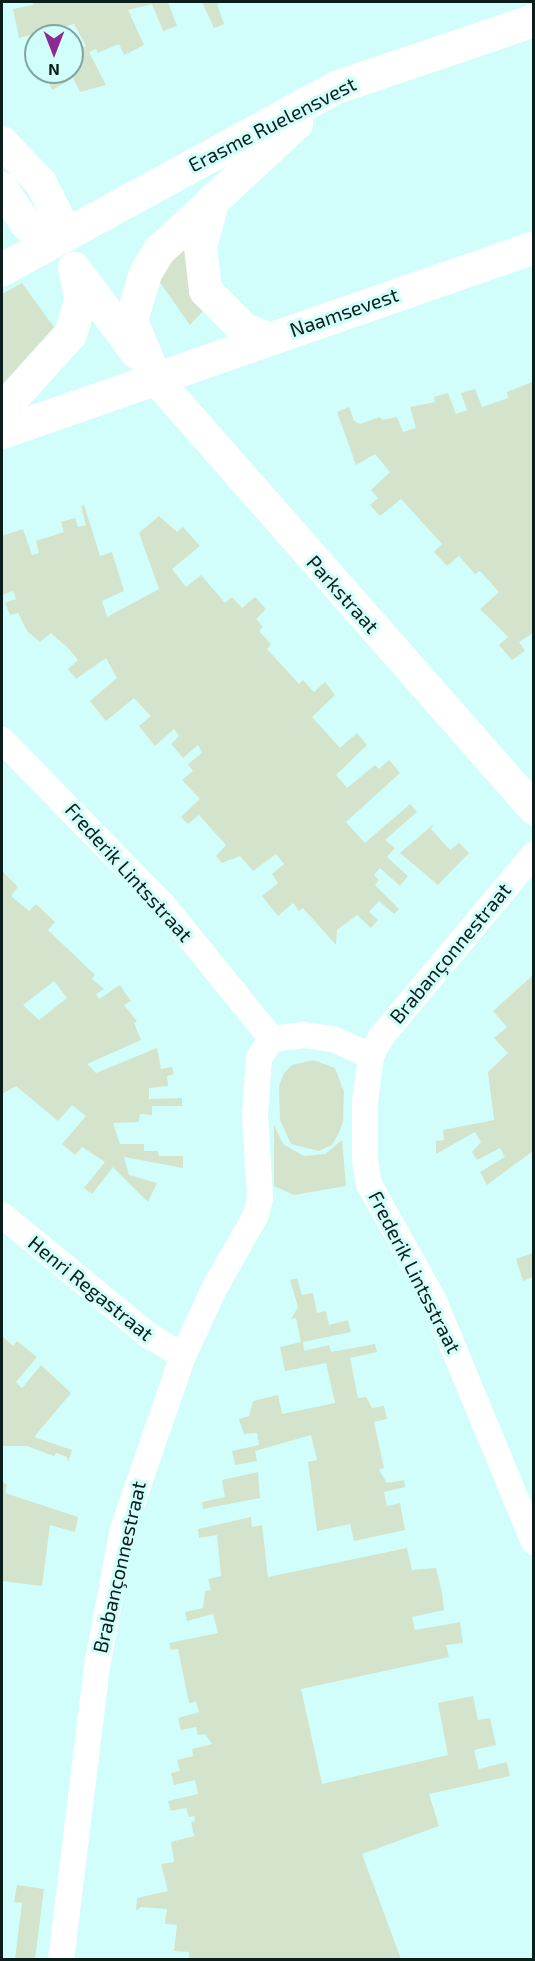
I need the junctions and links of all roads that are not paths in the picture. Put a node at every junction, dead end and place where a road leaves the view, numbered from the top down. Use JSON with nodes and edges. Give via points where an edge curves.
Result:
{"nodes":[{"id":1,"x":534,"y":20,"type":"edge"},
{"id":2,"x":336,"y":87,"type":"junction"},
{"id":3,"x":2,"y":142,"type":"edge"},
{"id":4,"x":2,"y":188,"type":"edge"},
{"id":5,"x":213,"y":198,"type":"junction"},
{"id":6,"x":54,"y":240,"type":"junction"},
{"id":7,"x":534,"y":247,"type":"edge"},
{"id":8,"x":74,"y":268,"type":"junction"},
{"id":9,"x":2,"y":269,"type":"edge"},
{"id":10,"x":268,"y":338,"type":"junction"},
{"id":11,"x":155,"y":378,"type":"junction"},
{"id":12,"x":2,"y":409,"type":"edge"},
{"id":13,"x":2,"y":432,"type":"edge"},
{"id":14,"x":2,"y":740,"type":"edge"},
{"id":15,"x":534,"y":809,"type":"edge"},
{"id":16,"x":534,"y":854,"type":"edge"},
{"id":17,"x":272,"y":1039,"type":"junction"},
{"id":18,"x":371,"y":1056,"type":"junction"},
{"id":19,"x":2,"y":1215,"type":"edge"},
{"id":20,"x":183,"y":1356,"type":"junction"},
{"id":21,"x":534,"y":1542,"type":"edge"},
{"id":22,"x":61,"y":1959,"type":"edge"}],
"edges":[{"from":1,"to":2,"type":"main road","name":"Erasme Ruelensvest"},
{"from":2,"to":5,"type":"main road"},
{"from":2,"to":6,"type":"main road","name":"Erasme Ruelensvest"},
{"from":3,"to":6,"type":"street","via":[[41,183],[57,216]]},
{"from":4,"to":6,"type":"street","via":[[27,225]]},
{"from":5,"to":10,"type":"main road","via":[[200,246],[205,290],[244,329]]},
{"from":5,"to":11,"type":"main road","via":[[159,250],[145,273],[131,320]]},
{"from":6,"to":8,"type":"main road"},
{"from":6,"to":9,"type":"main road","name":"Erasme Ruelensvest"},
{"from":7,"to":10,"type":"main road","name":"Naamsevest"},
{"from":8,"to":11,"type":"main road"},
{"from":8,"to":12,"type":"main road","via":[[81,299],[70,334]]},
{"from":10,"to":11,"type":"main road","name":"Naamsevest"},
{"from":11,"to":13,"type":"main road","name":"Naamsevest"},
{"from":11,"to":15,"type":"street","name":"Parkstraat"},
{"from":14,"to":17,"type":"street","name":"Frederik Lintsstraat","via":[[164,906]]},
{"from":16,"to":18,"type":"street","name":"Brabançonnestraat","via":[[381,1037]]},
{"from":17,"to":18,"type":"street","via":[[318,1036],[346,1043]]},
{"from":17,"to":20,"type":"street","name":"Brabançonnestraat","via":[[262,1051],[256,1073],[260,1197],[256,1215],[214,1287]]},
{"from":18,"to":21,"type":"street","name":"Frederik Lintsstraat","via":[[365,1102],[369,1184],[435,1301]]},
{"from":19,"to":20,"type":"street","name":"Henri Regastraat","via":[[148,1335]]},
{"from":20,"to":22,"type":"street","name":"Brabançonnestraat","via":[[140,1473],[114,1573],[97,1666]]}]}
